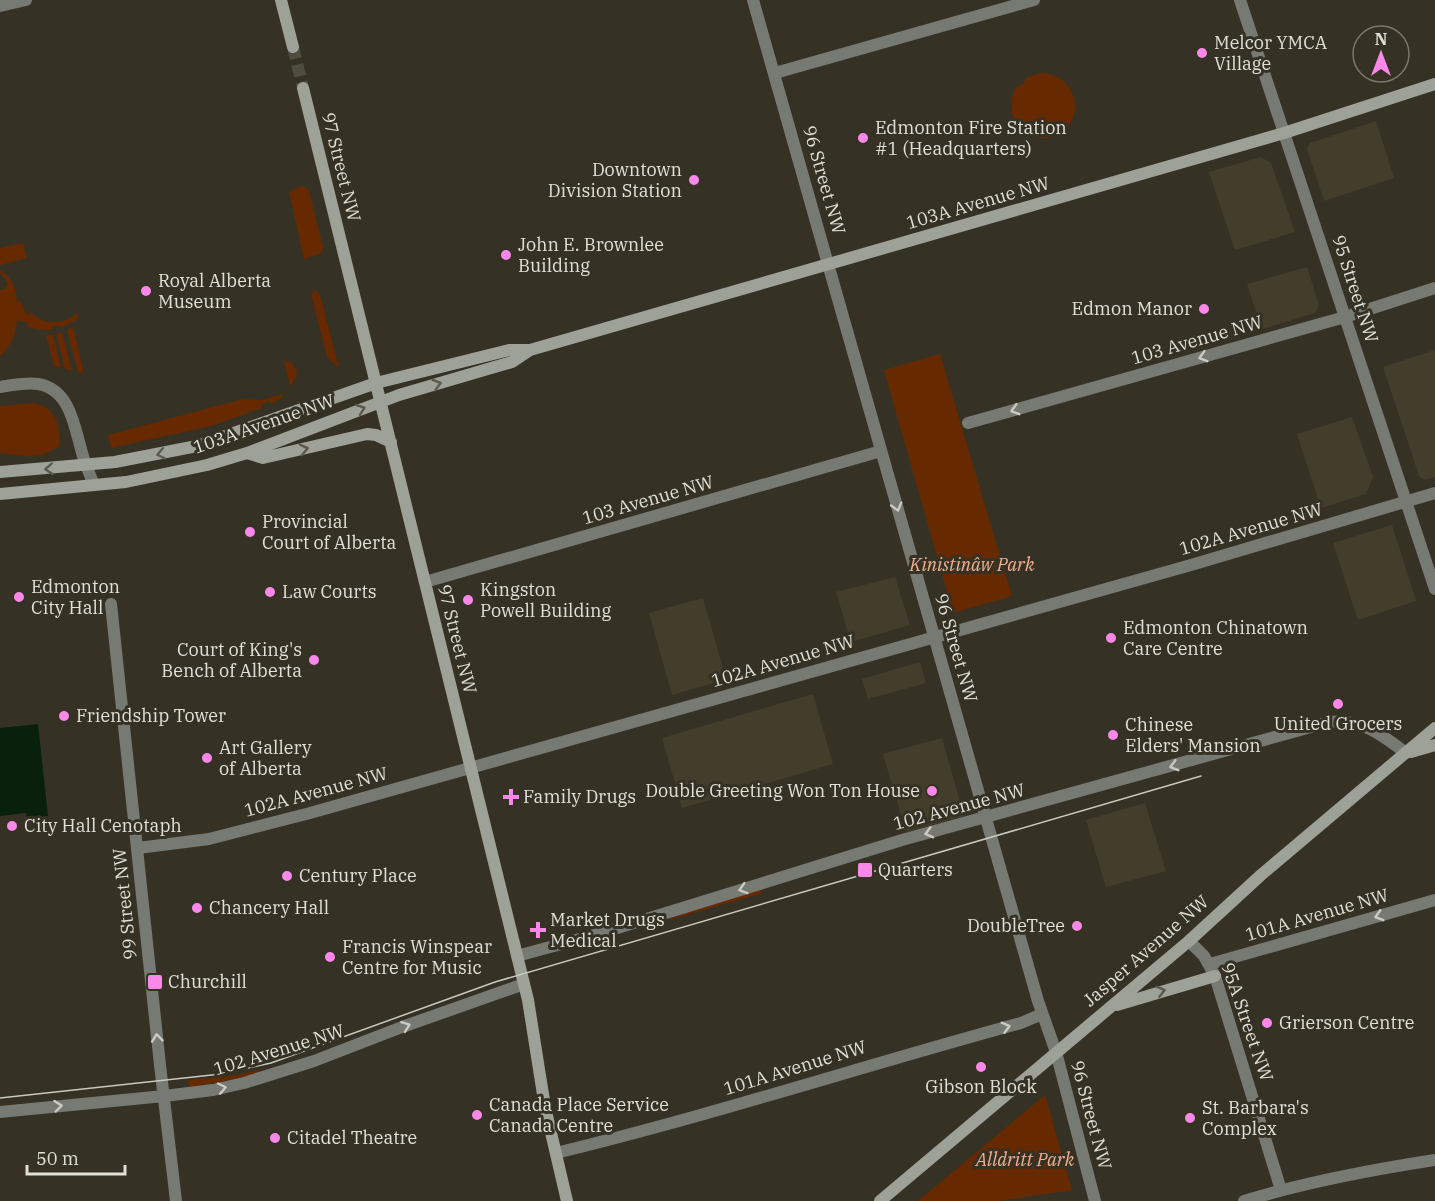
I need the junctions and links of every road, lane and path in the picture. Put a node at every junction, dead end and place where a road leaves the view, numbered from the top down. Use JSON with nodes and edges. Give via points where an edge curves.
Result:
{"nodes":[{"id":1,"x":26,"y":0,"type":"edge"},
{"id":2,"x":281,"y":0,"type":"edge"},
{"id":3,"x":753,"y":0,"type":"edge"},
{"id":4,"x":1034,"y":0,"type":"edge"},
{"id":5,"x":1240,"y":0,"type":"edge"},
{"id":6,"x":0,"y":6,"type":"edge"},
{"id":7,"x":292,"y":47,"type":"tunnel mouth"},
{"id":8,"x":775,"y":73,"type":"junction"},
{"id":9,"x":1435,"y":84,"type":"edge"},
{"id":10,"x":303,"y":88,"type":"tunnel mouth"},
{"id":11,"x":1284,"y":133,"type":"junction"},
{"id":12,"x":828,"y":264,"type":"junction"},
{"id":13,"x":1435,"y":288,"type":"edge"},
{"id":14,"x":1345,"y":317,"type":"junction"},
{"id":15,"x":530,"y":350,"type":"junction"},
{"id":16,"x":376,"y":383,"type":"junction"},
{"id":17,"x":0,"y":387,"type":"edge"},
{"id":18,"x":381,"y":402,"type":"junction"},
{"id":19,"x":968,"y":423,"type":"dead end"},
{"id":20,"x":391,"y":442,"type":"junction"},
{"id":21,"x":881,"y":451,"type":"junction"},
{"id":22,"x":247,"y":453,"type":"junction"},
{"id":23,"x":86,"y":465,"type":"junction"},
{"id":24,"x":0,"y":472,"type":"edge"},
{"id":25,"x":94,"y":485,"type":"junction"},
{"id":26,"x":1435,"y":493,"type":"edge"},
{"id":27,"x":0,"y":494,"type":"edge"},
{"id":28,"x":1407,"y":502,"type":"junction"},
{"id":29,"x":424,"y":582,"type":"junction"},
{"id":30,"x":1435,"y":589,"type":"edge"},
{"id":31,"x":111,"y":604,"type":"dead end"},
{"id":32,"x":935,"y":637,"type":"junction"},
{"id":33,"x":1435,"y":728,"type":"edge"},
{"id":34,"x":1435,"y":745,"type":"edge"},
{"id":35,"x":1407,"y":753,"type":"junction"},
{"id":36,"x":471,"y":768,"type":"junction"},
{"id":37,"x":986,"y":818,"type":"junction"},
{"id":38,"x":138,"y":848,"type":"junction"},
{"id":39,"x":1435,"y":900,"type":"edge"},
{"id":40,"x":1189,"y":941,"type":"junction"},
{"id":41,"x":517,"y":956,"type":"junction"},
{"id":42,"x":1212,"y":970,"type":"junction"},
{"id":43,"x":524,"y":984,"type":"junction"},
{"id":44,"x":1108,"y":1009,"type":"junction"},
{"id":45,"x":1042,"y":1014,"type":"junction"},
{"id":46,"x":1056,"y":1052,"type":"junction"},
{"id":47,"x":164,"y":1096,"type":"junction"},
{"id":48,"x":0,"y":1112,"type":"edge"},
{"id":49,"x":556,"y":1153,"type":"junction"},
{"id":50,"x":1435,"y":1160,"type":"edge"},
{"id":51,"x":1281,"y":1190,"type":"junction"},
{"id":52,"x":176,"y":1201,"type":"edge"},
{"id":53,"x":567,"y":1201,"type":"edge"},
{"id":54,"x":880,"y":1201,"type":"edge"},
{"id":55,"x":1095,"y":1201,"type":"edge"},
{"id":56,"x":1244,"y":1201,"type":"edge"}],
"edges":[{"from":1,"to":6,"type":"street"},
{"from":2,"to":7,"type":"main road"},
{"from":3,"to":8,"type":"street","name":"96 Street NW"},
{"from":4,"to":8,"type":"street"},
{"from":5,"to":11,"type":"street","name":"95 Street NW"},
{"from":8,"to":12,"type":"street","name":"96 Street NW"},
{"from":9,"to":11,"type":"main road","name":"103A Avenue NW"},
{"from":10,"to":16,"type":"main road","name":"97 Street NW"},
{"from":11,"to":12,"type":"main road","name":"103A Avenue NW"},
{"from":11,"to":14,"type":"street","name":"95 Street NW"},
{"from":12,"to":15,"type":"main road","name":"103A Avenue NW"},
{"from":12,"to":21,"type":"street","name":"96 Street NW"},
{"from":13,"to":14,"type":"street","name":"103 Avenue NW"},
{"from":14,"to":19,"type":"street","name":"103 Avenue NW","one_way":true},
{"from":14,"to":28,"type":"street","name":"95 Street NW"},
{"from":15,"to":16,"type":"main road","name":"103A Avenue NW","via":[[509,350]]},
{"from":18,"to":15,"type":"main road","name":"103A Avenue NW","one_way":true,"via":[[512,363]]},
{"from":16,"to":18,"type":"main road","name":"97 Street NW"},
{"from":16,"to":23,"type":"main road","name":"103A Avenue NW","one_way":true,"via":[[197,446]]},
{"from":17,"to":23,"type":"street","via":[[36,384],[50,388],[64,401],[74,422]]},
{"from":18,"to":20,"type":"main road","name":"97 Street NW"},
{"from":22,"to":18,"type":"main road","name":"103A Avenue NW","one_way":true},
{"from":22,"to":20,"type":"main road","one_way":true,"via":[[262,458],[367,434]]},
{"from":20,"to":29,"type":"main road","name":"97 Street NW"},
{"from":21,"to":29,"type":"street","name":"103 Avenue NW"},
{"from":21,"to":32,"type":"street","name":"96 Street NW","one_way":true},
{"from":22,"to":25,"type":"main road","name":"103A Avenue NW","via":[[160,476]]},
{"from":23,"to":24,"type":"main road","name":"103A Avenue NW","one_way":true},
{"from":23,"to":25,"type":"street"},
{"from":25,"to":27,"type":"main road","name":"103A Avenue NW"},
{"from":26,"to":28,"type":"street","name":"102A Avenue NW"},
{"from":28,"to":30,"type":"street","name":"95 Street NW"},
{"from":28,"to":32,"type":"street","name":"102A Avenue NW"},
{"from":29,"to":36,"type":"main road","name":"97 Street NW"},
{"from":31,"to":38,"type":"street","name":"99 Street NW"},
{"from":32,"to":36,"type":"street","name":"102A Avenue NW"},
{"from":32,"to":37,"type":"street","name":"96 Street NW"},
{"from":33,"to":35,"type":"main road","name":"Jasper Avenue NW"},
{"from":34,"to":35,"type":"main road"},
{"from":35,"to":37,"type":"street","name":"102 Avenue NW","one_way":true,"via":[[1363,725],[1343,720],[1329,722]]},
{"from":35,"to":40,"type":"main road","name":"Jasper Avenue NW"},
{"from":36,"to":38,"type":"street","name":"102A Avenue NW","via":[[229,834]]},
{"from":36,"to":41,"type":"main road","name":"97 Street NW"},
{"from":37,"to":41,"type":"street","name":"102 Avenue NW","one_way":true},
{"from":37,"to":45,"type":"street","name":"96 Street NW"},
{"from":47,"to":38,"type":"street","name":"99 Street NW","one_way":true},
{"from":39,"to":42,"type":"street","name":"101A Avenue NW","one_way":true},
{"from":40,"to":42,"type":"street","name":"95A Street NW"},
{"from":40,"to":44,"type":"main road","name":"Jasper Avenue NW"},
{"from":41,"to":43,"type":"main road","name":"97 Street NW"},
{"from":44,"to":42,"type":"main road","one_way":true},
{"from":42,"to":51,"type":"street","name":"95A Street NW"},
{"from":47,"to":43,"type":"street","name":"102 Avenue NW","one_way":true,"via":[[259,1079]]},
{"from":43,"to":49,"type":"main road","name":"97 Street NW"},
{"from":44,"to":46,"type":"main road","name":"Jasper Avenue NW"},
{"from":45,"to":46,"type":"street","name":"96 Street NW"},
{"from":49,"to":45,"type":"street","name":"101A Avenue NW","one_way":true,"via":[[678,1122],[1026,1022]]},
{"from":46,"to":54,"type":"main road","name":"Jasper Avenue NW"},
{"from":46,"to":55,"type":"street","name":"96 Street NW"},
{"from":48,"to":47,"type":"street","name":"102 Avenue NW","one_way":true},
{"from":47,"to":52,"type":"street","name":"99 Street NW"},
{"from":49,"to":53,"type":"main road","name":"97 Street NW"},
{"from":50,"to":51,"type":"street"},
{"from":51,"to":56,"type":"street"}]}
